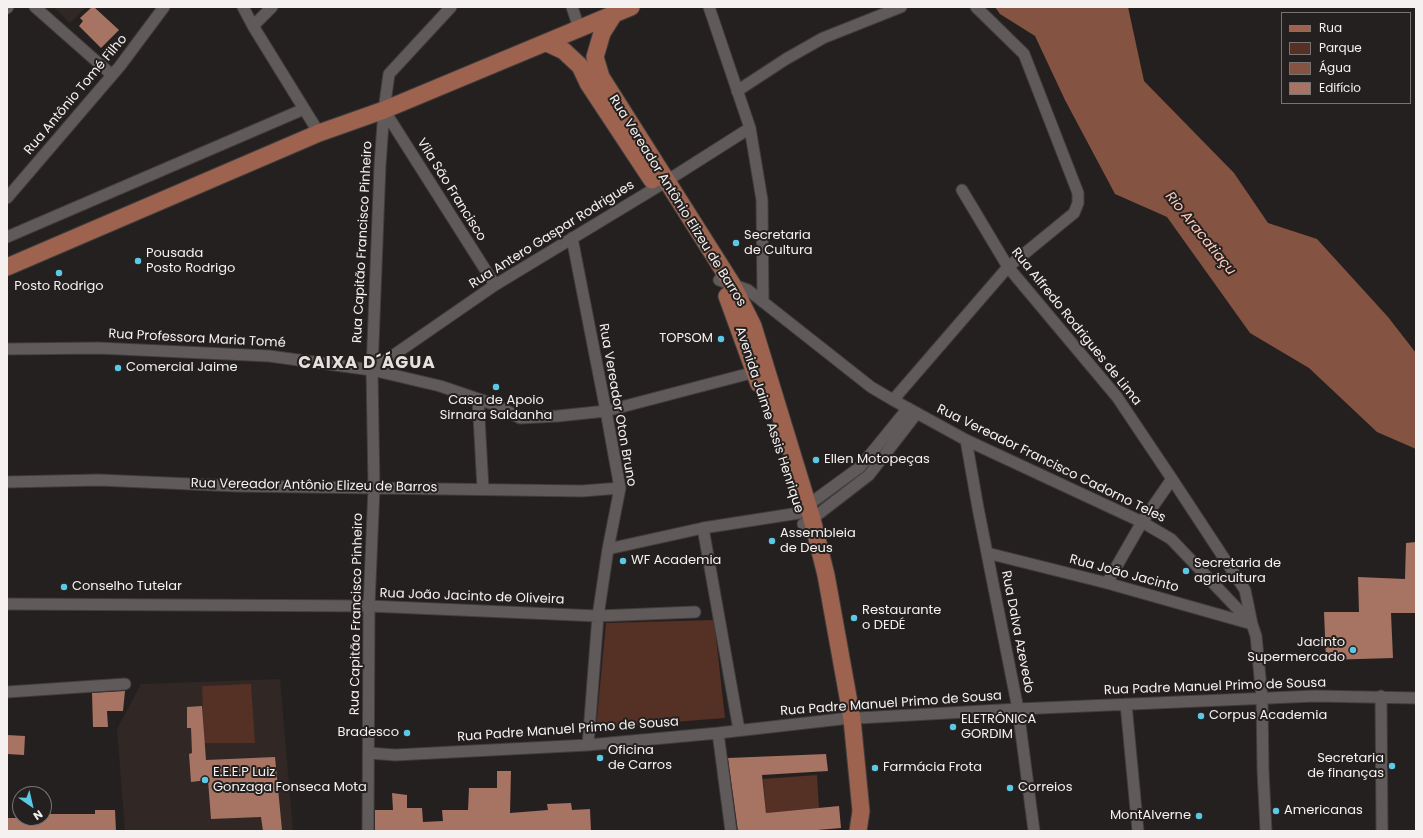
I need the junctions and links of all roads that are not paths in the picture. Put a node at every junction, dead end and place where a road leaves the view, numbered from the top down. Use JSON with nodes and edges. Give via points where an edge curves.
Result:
{"nodes":[{"id":1,"x":36,"y":7,"type":"edge"},
{"id":2,"x":164,"y":7,"type":"edge"},
{"id":3,"x":243,"y":7,"type":"edge"},
{"id":4,"x":272,"y":7,"type":"edge"},
{"id":5,"x":451,"y":7,"type":"edge"},
{"id":6,"x":572,"y":7,"type":"edge"},
{"id":7,"x":631,"y":7,"type":"edge"},
{"id":8,"x":709,"y":7,"type":"edge"},
{"id":9,"x":901,"y":7,"type":"edge"},
{"id":10,"x":976,"y":7,"type":"edge"},
{"id":11,"x":614,"y":14,"type":"junction"},
{"id":12,"x":253,"y":26,"type":"junction"},
{"id":13,"x":579,"y":28,"type":"junction"},
{"id":14,"x":547,"y":43,"type":"junction"},
{"id":15,"x":595,"y":57,"type":"junction"},
{"id":16,"x":580,"y":66,"type":"junction"},
{"id":17,"x":112,"y":75,"type":"junction"},
{"id":18,"x":737,"y":92,"type":"junction"},
{"id":19,"x":304,"y":109,"type":"junction"},
{"id":20,"x":384,"y":110,"type":"junction"},
{"id":21,"x":750,"y":128,"type":"junction"},
{"id":22,"x":320,"y":133,"type":"junction"},
{"id":23,"x":661,"y":184,"type":"junction"},
{"id":24,"x":962,"y":190,"type":"dead end"},
{"id":25,"x":7,"y":198,"type":"edge"},
{"id":26,"x":7,"y":238,"type":"edge"},
{"id":27,"x":572,"y":238,"type":"junction"},
{"id":28,"x":7,"y":267,"type":"edge"},
{"id":29,"x":1008,"y":267,"type":"junction"},
{"id":30,"x":725,"y":282,"type":"junction"},
{"id":31,"x":495,"y":285,"type":"junction"},
{"id":32,"x":763,"y":302,"type":"junction"},
{"id":33,"x":7,"y":349,"type":"edge"},
{"id":34,"x":372,"y":370,"type":"junction"},
{"id":35,"x":755,"y":372,"type":"junction"},
{"id":36,"x":478,"y":399,"type":"junction"},
{"id":37,"x":893,"y":400,"type":"junction"},
{"id":38,"x":912,"y":410,"type":"junction"},
{"id":39,"x":606,"y":411,"type":"junction"},
{"id":40,"x":966,"y":440,"type":"junction"},
{"id":41,"x":1172,"y":479,"type":"junction"},
{"id":42,"x":7,"y":482,"type":"edge"},
{"id":43,"x":374,"y":488,"type":"junction"},
{"id":44,"x":620,"y":488,"type":"junction"},
{"id":45,"x":482,"y":489,"type":"junction"},
{"id":46,"x":806,"y":515,"type":"junction"},
{"id":47,"x":1142,"y":522,"type":"junction"},
{"id":48,"x":703,"y":528,"type":"junction"},
{"id":49,"x":608,"y":549,"type":"junction"},
{"id":50,"x":987,"y":553,"type":"junction"},
{"id":51,"x":1107,"y":583,"type":"junction"},
{"id":52,"x":7,"y":604,"type":"edge"},
{"id":53,"x":369,"y":606,"type":"junction"},
{"id":54,"x":695,"y":612,"type":"dead end"},
{"id":55,"x":598,"y":616,"type":"junction"},
{"id":56,"x":1252,"y":624,"type":"junction"},
{"id":57,"x":125,"y":684,"type":"dead end"},
{"id":58,"x":7,"y":692,"type":"edge"},
{"id":59,"x":1381,"y":696,"type":"junction"},
{"id":60,"x":1262,"y":698,"type":"junction"},
{"id":61,"x":1416,"y":698,"type":"edge"},
{"id":62,"x":1126,"y":704,"type":"junction"},
{"id":63,"x":1018,"y":709,"type":"junction"},
{"id":64,"x":847,"y":719,"type":"junction"},
{"id":65,"x":739,"y":730,"type":"junction"},
{"id":66,"x":718,"y":733,"type":"junction"},
{"id":67,"x":588,"y":745,"type":"junction"},
{"id":68,"x":369,"y":753,"type":"junction"},
{"id":69,"x":368,"y":831,"type":"edge"},
{"id":70,"x":731,"y":831,"type":"edge"},
{"id":71,"x":858,"y":831,"type":"edge"},
{"id":72,"x":1034,"y":831,"type":"edge"},
{"id":73,"x":1138,"y":831,"type":"edge"},
{"id":74,"x":1266,"y":831,"type":"edge"},
{"id":75,"x":1382,"y":831,"type":"edge"}],
"edges":[{"from":1,"to":17,"type":"street"},
{"from":2,"to":17,"type":"street","name":"Rua Antônio Tomé Filho"},
{"from":3,"to":12,"type":"street"},
{"from":4,"to":12,"type":"street"},
{"from":5,"to":20,"type":"street","name":"Rua Capitão Francisco Pinheiro","via":[[389,74]]},
{"from":6,"to":13,"type":"street"},
{"from":7,"to":11,"type":"main road"},
{"from":8,"to":18,"type":"street"},
{"from":9,"to":18,"type":"street","via":[[823,38]]},
{"from":10,"to":29,"type":"street","via":[[1024,54],[1078,193],[1074,213]]},
{"from":11,"to":13,"type":"main road"},
{"from":11,"to":15,"type":"main road","via":[[602,33]]},
{"from":12,"to":19,"type":"street"},
{"from":13,"to":14,"type":"main road"},
{"from":13,"to":15,"type":"main road","name":"Rua Vereador Antônio Elizeu de Barros"},
{"from":13,"to":16,"type":"main road","via":[[576,44]]},
{"from":14,"to":16,"type":"main road","name":"Avenida Jaime Assis Henrique","via":[[564,51]]},
{"from":14,"to":20,"type":"main road"},
{"from":15,"to":23,"type":"main road","name":"Rua Vereador Antônio Elizeu de Barros","via":[[600,77]]},
{"from":16,"to":23,"type":"main road","name":"Avenida Jaime Assis Henrique","via":[[588,83]]},
{"from":17,"to":25,"type":"street","name":"Rua Antônio Tomé Filho"},
{"from":18,"to":21,"type":"street"},
{"from":19,"to":22,"type":"street"},
{"from":19,"to":26,"type":"street"},
{"from":20,"to":22,"type":"main road"},
{"from":20,"to":31,"type":"street","name":"Vila São Francisco"},
{"from":20,"to":34,"type":"street","name":"Rua Capitão Francisco Pinheiro"},
{"from":21,"to":23,"type":"street","name":"Rua Antero Gaspar Rodrigues"},
{"from":21,"to":32,"type":"street","via":[[762,200]]},
{"from":22,"to":28,"type":"main road"},
{"from":23,"to":27,"type":"street","name":"Rua Antero Gaspar Rodrigues"},
{"from":23,"to":30,"type":"main road","name":"Avenida Jaime Assis Henrique"},
{"from":24,"to":29,"type":"street","name":"Rua Alfredo Rodrigues de Lima"},
{"from":27,"to":31,"type":"street","name":"Rua Antero Gaspar Rodrigues"},
{"from":27,"to":39,"type":"street","name":"Rua Vereador Oton Bruno"},
{"from":29,"to":37,"type":"street"},
{"from":29,"to":41,"type":"street","name":"Rua Alfredo Rodrigues de Lima","via":[[1117,397]]},
{"from":30,"to":32,"type":"street","name":"Rua Vereador Francisco Cadorno Teles","via":[[748,290]]},
{"from":30,"to":35,"type":"main road","name":"Avenida Jaime Assis Henrique","via":[[726,292]]},
{"from":30,"to":46,"type":"main road","name":"Rua Vereador Antônio Elizeu de Barros","via":[[753,326]]},
{"from":31,"to":34,"type":"street","name":"Rua Antero Gaspar Rodrigues"},
{"from":32,"to":37,"type":"street","name":"Rua Vereador Francisco Cadorno Teles","via":[[871,386]]},
{"from":33,"to":34,"type":"street","name":"Rua Professora Maria Tomé","via":[[98,348],[269,356]]},
{"from":34,"to":36,"type":"street","name":"Rua Professora Maria Tomé","via":[[440,386]]},
{"from":34,"to":43,"type":"street","name":"Rua Capitão Francisco Pinheiro"},
{"from":35,"to":39,"type":"street","name":"Rua Professora Maria Tomé"},
{"from":35,"to":46,"type":"main road","name":"Avenida Jaime Assis Henrique"},
{"from":36,"to":39,"type":"street","name":"Rua Professora Maria Tomé","via":[[520,418]]},
{"from":36,"to":45,"type":"street"},
{"from":37,"to":38,"type":"street","name":"Rua Vereador Francisco Cadorno Teles"},
{"from":38,"to":40,"type":"street","name":"Rua Vereador Francisco Cadorno Teles"},
{"from":38,"to":46,"type":"street","via":[[869,475]]},
{"from":39,"to":44,"type":"street","name":"Rua Vereador Oton Bruno"},
{"from":40,"to":47,"type":"street","name":"Rua Vereador Francisco Cadorno Teles"},
{"from":40,"to":50,"type":"street","name":"Rua Dalva Azevedo"},
{"from":41,"to":47,"type":"street"},
{"from":41,"to":56,"type":"street","name":"Rua Alfredo Rodrigues de Lima","via":[[1245,590]]},
{"from":42,"to":43,"type":"street","name":"Rua Vereador Antônio Elizeu de Barros","via":[[99,480],[236,486]]},
{"from":43,"to":45,"type":"street","name":"Rua Vereador Antônio Elizeu de Barros"},
{"from":43,"to":53,"type":"street","name":"Rua Capitão Francisco Pinheiro"},
{"from":44,"to":45,"type":"street","name":"Rua Vereador Antônio Elizeu de Barros","via":[[582,491]]},
{"from":44,"to":49,"type":"street","name":"Rua Vereador Oton Bruno"},
{"from":46,"to":48,"type":"street"},
{"from":46,"to":64,"type":"main road","name":"Avenida Jaime Assis Henrique"},
{"from":47,"to":51,"type":"street"},
{"from":47,"to":56,"type":"street","name":"Rua Vereador Francisco Cadorno Teles","via":[[1171,539]]},
{"from":48,"to":49,"type":"street"},
{"from":48,"to":65,"type":"street"},
{"from":49,"to":55,"type":"street","name":"Rua Vereador Oton Bruno"},
{"from":50,"to":51,"type":"street","name":"Rua João Jacinto"},
{"from":50,"to":63,"type":"street","name":"Rua Dalva Azevedo"},
{"from":51,"to":56,"type":"street","name":"Rua João Jacinto"},
{"from":52,"to":53,"type":"street","name":"Rua João Jacinto de Oliveira"},
{"from":53,"to":55,"type":"street","name":"Rua João Jacinto de Oliveira"},
{"from":53,"to":68,"type":"street","name":"Rua Capitão Francisco Pinheiro"},
{"from":54,"to":55,"type":"street","name":"Rua João Jacinto de Oliveira"},
{"from":55,"to":67,"type":"street","name":"Rua Vereador Oton Bruno"},
{"from":56,"to":60,"type":"street","name":"Rua Vereador Francisco Cadorno Teles","via":[[1256,636]]},
{"from":57,"to":58,"type":"street"},
{"from":59,"to":60,"type":"street","name":"Rua Padre Manuel Primo de Sousa"},
{"from":59,"to":61,"type":"street","name":"Rua Padre Manuel Primo de Sousa"},
{"from":59,"to":75,"type":"street"},
{"from":60,"to":62,"type":"street","name":"Rua Padre Manuel Primo de Sousa"},
{"from":60,"to":74,"type":"street"},
{"from":62,"to":63,"type":"street","name":"Rua Padre Manuel Primo de Sousa"},
{"from":62,"to":73,"type":"street"},
{"from":63,"to":64,"type":"street","name":"Rua Padre Manuel Primo de Sousa"},
{"from":63,"to":72,"type":"street","name":"Rua Dalva Azevedo"},
{"from":64,"to":65,"type":"street","name":"Rua Padre Manuel Primo de Sousa"},
{"from":64,"to":71,"type":"main road","name":"Avenida Jaime Assis Henrique","via":[[850,812]]},
{"from":65,"to":66,"type":"street","name":"Rua Padre Manuel Primo de Sousa"},
{"from":66,"to":67,"type":"street","name":"Rua Padre Manuel Primo de Sousa"},
{"from":66,"to":70,"type":"street"},
{"from":67,"to":68,"type":"street","name":"Rua Padre Manuel Primo de Sousa","via":[[395,755]]},
{"from":68,"to":69,"type":"street","name":"Rua Capitão Francisco Pinheiro"}]}
